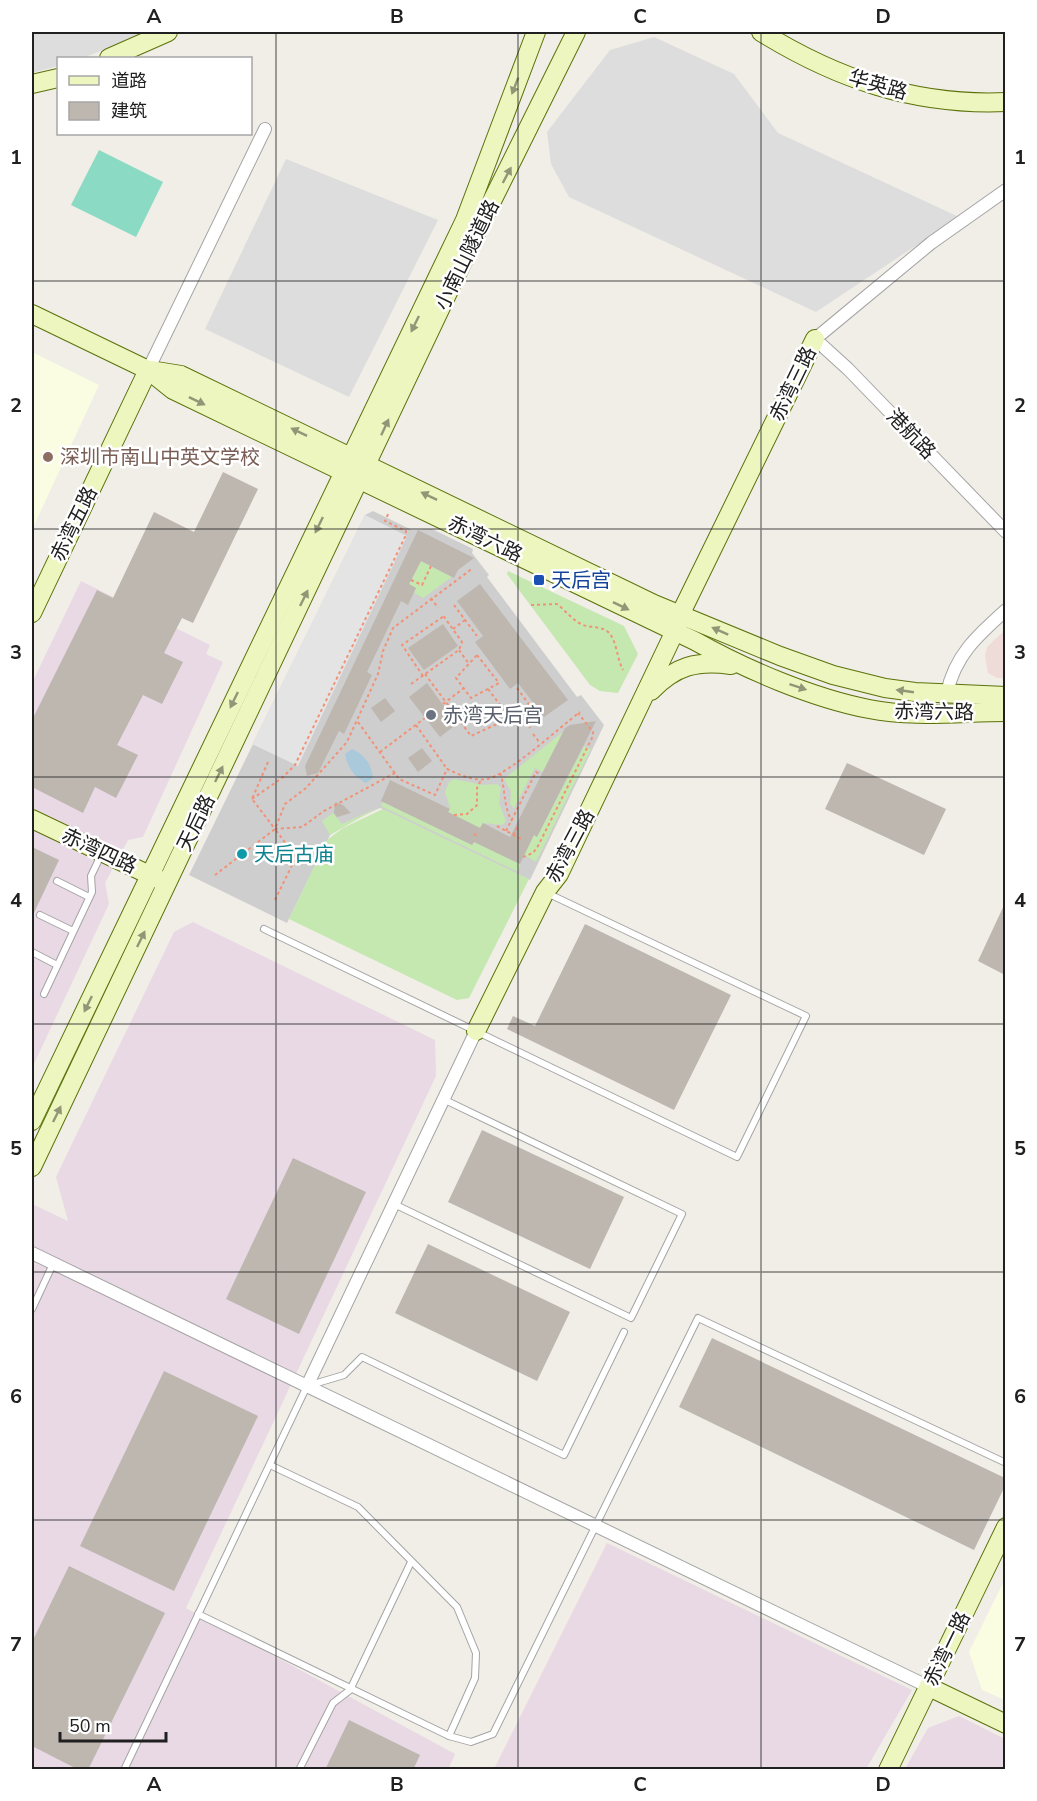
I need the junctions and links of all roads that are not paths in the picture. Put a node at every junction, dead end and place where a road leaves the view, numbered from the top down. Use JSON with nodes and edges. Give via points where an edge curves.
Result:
{"nodes":[{"id":1,"x":168,"y":32,"type":"edge"},
{"id":2,"x":536,"y":32,"type":"edge"},
{"id":3,"x":576,"y":32,"type":"edge"},
{"id":4,"x":761,"y":32,"type":"edge"},
{"id":5,"x":111,"y":57,"type":"edge"},
{"id":6,"x":57,"y":78,"type":"edge"},
{"id":7,"x":32,"y":84,"type":"edge"},
{"id":8,"x":1005,"y":102,"type":"edge"},
{"id":9,"x":265,"y":129,"type":"dead end"},
{"id":10,"x":1005,"y":190,"type":"edge"},
{"id":11,"x":32,"y":314,"type":"edge"},
{"id":12,"x":815,"y":339,"type":"junction"},
{"id":13,"x":148,"y":370,"type":"junction"},
{"id":14,"x":356,"y":469,"type":"junction"},
{"id":15,"x":1005,"y":532,"type":"edge"},
{"id":16,"x":1005,"y":609,"type":"edge"},
{"id":17,"x":32,"y":613,"type":"edge"},
{"id":18,"x":673,"y":624,"type":"junction"},
{"id":19,"x":742,"y":667,"type":"junction"},
{"id":20,"x":947,"y":693,"type":"junction"},
{"id":21,"x":1005,"y":696,"type":"edge"},
{"id":22,"x":641,"y":701,"type":"junction"},
{"id":23,"x":1005,"y":712,"type":"edge"},
{"id":24,"x":32,"y":819,"type":"edge"},
{"id":25,"x":102,"y":853,"type":"junction"},
{"id":26,"x":150,"y":875,"type":"junction"},
{"id":27,"x":57,"y":882,"type":"dead end"},
{"id":28,"x":167,"y":884,"type":"junction"},
{"id":29,"x":545,"y":892,"type":"junction"},
{"id":30,"x":89,"y":897,"type":"junction"},
{"id":31,"x":40,"y":915,"type":"dead end"},
{"id":32,"x":264,"y":929,"type":"dead end"},
{"id":33,"x":73,"y":931,"type":"junction"},
{"id":34,"x":32,"y":952,"type":"edge"},
{"id":35,"x":57,"y":965,"type":"junction"},
{"id":36,"x":44,"y":994,"type":"dead end"},
{"id":37,"x":476,"y":1031,"type":"junction"},
{"id":38,"x":444,"y":1099,"type":"junction"},
{"id":39,"x":32,"y":1121,"type":"edge"},
{"id":40,"x":32,"y":1167,"type":"edge"},
{"id":41,"x":394,"y":1204,"type":"junction"},
{"id":42,"x":32,"y":1253,"type":"edge"},
{"id":43,"x":54,"y":1263,"type":"junction"},
{"id":44,"x":32,"y":1309,"type":"edge"},
{"id":45,"x":624,"y":1332,"type":"dead end"},
{"id":46,"x":308,"y":1386,"type":"junction"},
{"id":47,"x":1005,"y":1463,"type":"edge"},
{"id":48,"x":270,"y":1465,"type":"junction"},
{"id":49,"x":597,"y":1527,"type":"junction"},
{"id":50,"x":1005,"y":1527,"type":"edge"},
{"id":51,"x":411,"y":1562,"type":"junction"},
{"id":52,"x":198,"y":1614,"type":"junction"},
{"id":53,"x":929,"y":1687,"type":"junction"},
{"id":54,"x":350,"y":1690,"type":"junction"},
{"id":55,"x":1005,"y":1724,"type":"edge"},
{"id":56,"x":448,"y":1736,"type":"junction"},
{"id":57,"x":123,"y":1770,"type":"edge"},
{"id":58,"x":299,"y":1770,"type":"edge"},
{"id":59,"x":888,"y":1770,"type":"edge"}],
"edges":[{"from":1,"to":5,"type":"street"},
{"from":2,"to":14,"type":"street","name":"小南山隧道路","one_way":true,"via":[[465,220]]},
{"from":14,"to":3,"type":"street","name":"小南山隧道路","one_way":true},
{"from":4,"to":8,"type":"street","name":"华英路","via":[[839,74],[887,89],[932,100]]},
{"from":6,"to":7,"type":"street"},
{"from":9,"to":13,"type":"street"},
{"from":10,"to":12,"type":"street","name":"赤湾三路","via":[[931,243]]},
{"from":11,"to":13,"type":"street","name":"赤湾六路"},
{"from":12,"to":15,"type":"street","name":"港航路"},
{"from":12,"to":18,"type":"street","name":"赤湾三路"},
{"from":13,"to":14,"type":"street","name":"赤湾六路","via":[[181,375]]},
{"from":13,"to":17,"type":"street","name":"赤湾五路"},
{"from":14,"to":18,"type":"street","name":"赤湾六路"},
{"from":14,"to":26,"type":"street","name":"天后路","one_way":true},
{"from":28,"to":14,"type":"street","name":"天后路","one_way":true},
{"from":16,"to":20,"type":"street","via":[[958,659]]},
{"from":18,"to":19,"type":"street","name":"赤湾六路"},
{"from":20,"to":18,"type":"street","name":"赤湾六路","one_way":true,"via":[[885,688],[833,675]]},
{"from":18,"to":22,"type":"street","name":"赤湾三路"},
{"from":18,"to":29,"type":"street","name":"赤湾三路","via":[[550,868]]},
{"from":19,"to":22,"type":"street","via":[[687,665],[668,675]]},
{"from":19,"to":23,"type":"street","name":"赤湾六路","one_way":true,"via":[[868,709],[932,714]]},
{"from":20,"to":21,"type":"street","name":"赤湾六路"},
{"from":22,"to":29,"type":"street","name":"赤湾三路","via":[[559,874]]},
{"from":24,"to":25,"type":"street","name":"赤湾四路"},
{"from":25,"to":26,"type":"street","name":"赤湾四路"},
{"from":25,"to":30,"type":"lane","via":[[91,876]]},
{"from":26,"to":28,"type":"street","name":"赤湾四路"},
{"from":26,"to":39,"type":"street","name":"天后路","one_way":true},
{"from":27,"to":30,"type":"lane"},
{"from":40,"to":28,"type":"street","name":"天后路","one_way":true},
{"from":29,"to":37,"type":"street"},
{"from":29,"to":37,"type":"lane","via":[[806,1016],[737,1157]]},
{"from":30,"to":33,"type":"lane"},
{"from":31,"to":33,"type":"lane"},
{"from":32,"to":37,"type":"lane"},
{"from":33,"to":35,"type":"lane"},
{"from":34,"to":35,"type":"lane"},
{"from":35,"to":36,"type":"lane"},
{"from":37,"to":38,"type":"street"},
{"from":38,"to":41,"type":"street"},
{"from":38,"to":41,"type":"lane","via":[[682,1214],[631,1318]]},
{"from":41,"to":46,"type":"street"},
{"from":42,"to":43,"type":"street"},
{"from":43,"to":44,"type":"lane"},
{"from":43,"to":46,"type":"street"},
{"from":45,"to":46,"type":"lane","via":[[564,1455],[362,1357],[344,1375]]},
{"from":46,"to":48,"type":"lane"},
{"from":46,"to":49,"type":"street"},
{"from":47,"to":49,"type":"lane","via":[[698,1318]]},
{"from":48,"to":51,"type":"lane","via":[[358,1507]]},
{"from":48,"to":52,"type":"lane"},
{"from":49,"to":53,"type":"street"},
{"from":49,"to":56,"type":"lane","via":[[493,1734],[471,1742]]},
{"from":50,"to":53,"type":"street","name":"赤湾一路"},
{"from":51,"to":54,"type":"lane"},
{"from":51,"to":56,"type":"lane","via":[[458,1607],[476,1653],[475,1678]]},
{"from":52,"to":54,"type":"lane"},
{"from":52,"to":57,"type":"lane"},
{"from":53,"to":55,"type":"street"},
{"from":53,"to":59,"type":"street","name":"赤湾一路"},
{"from":54,"to":56,"type":"lane"},
{"from":54,"to":58,"type":"lane","via":[[333,1703]]}]}
